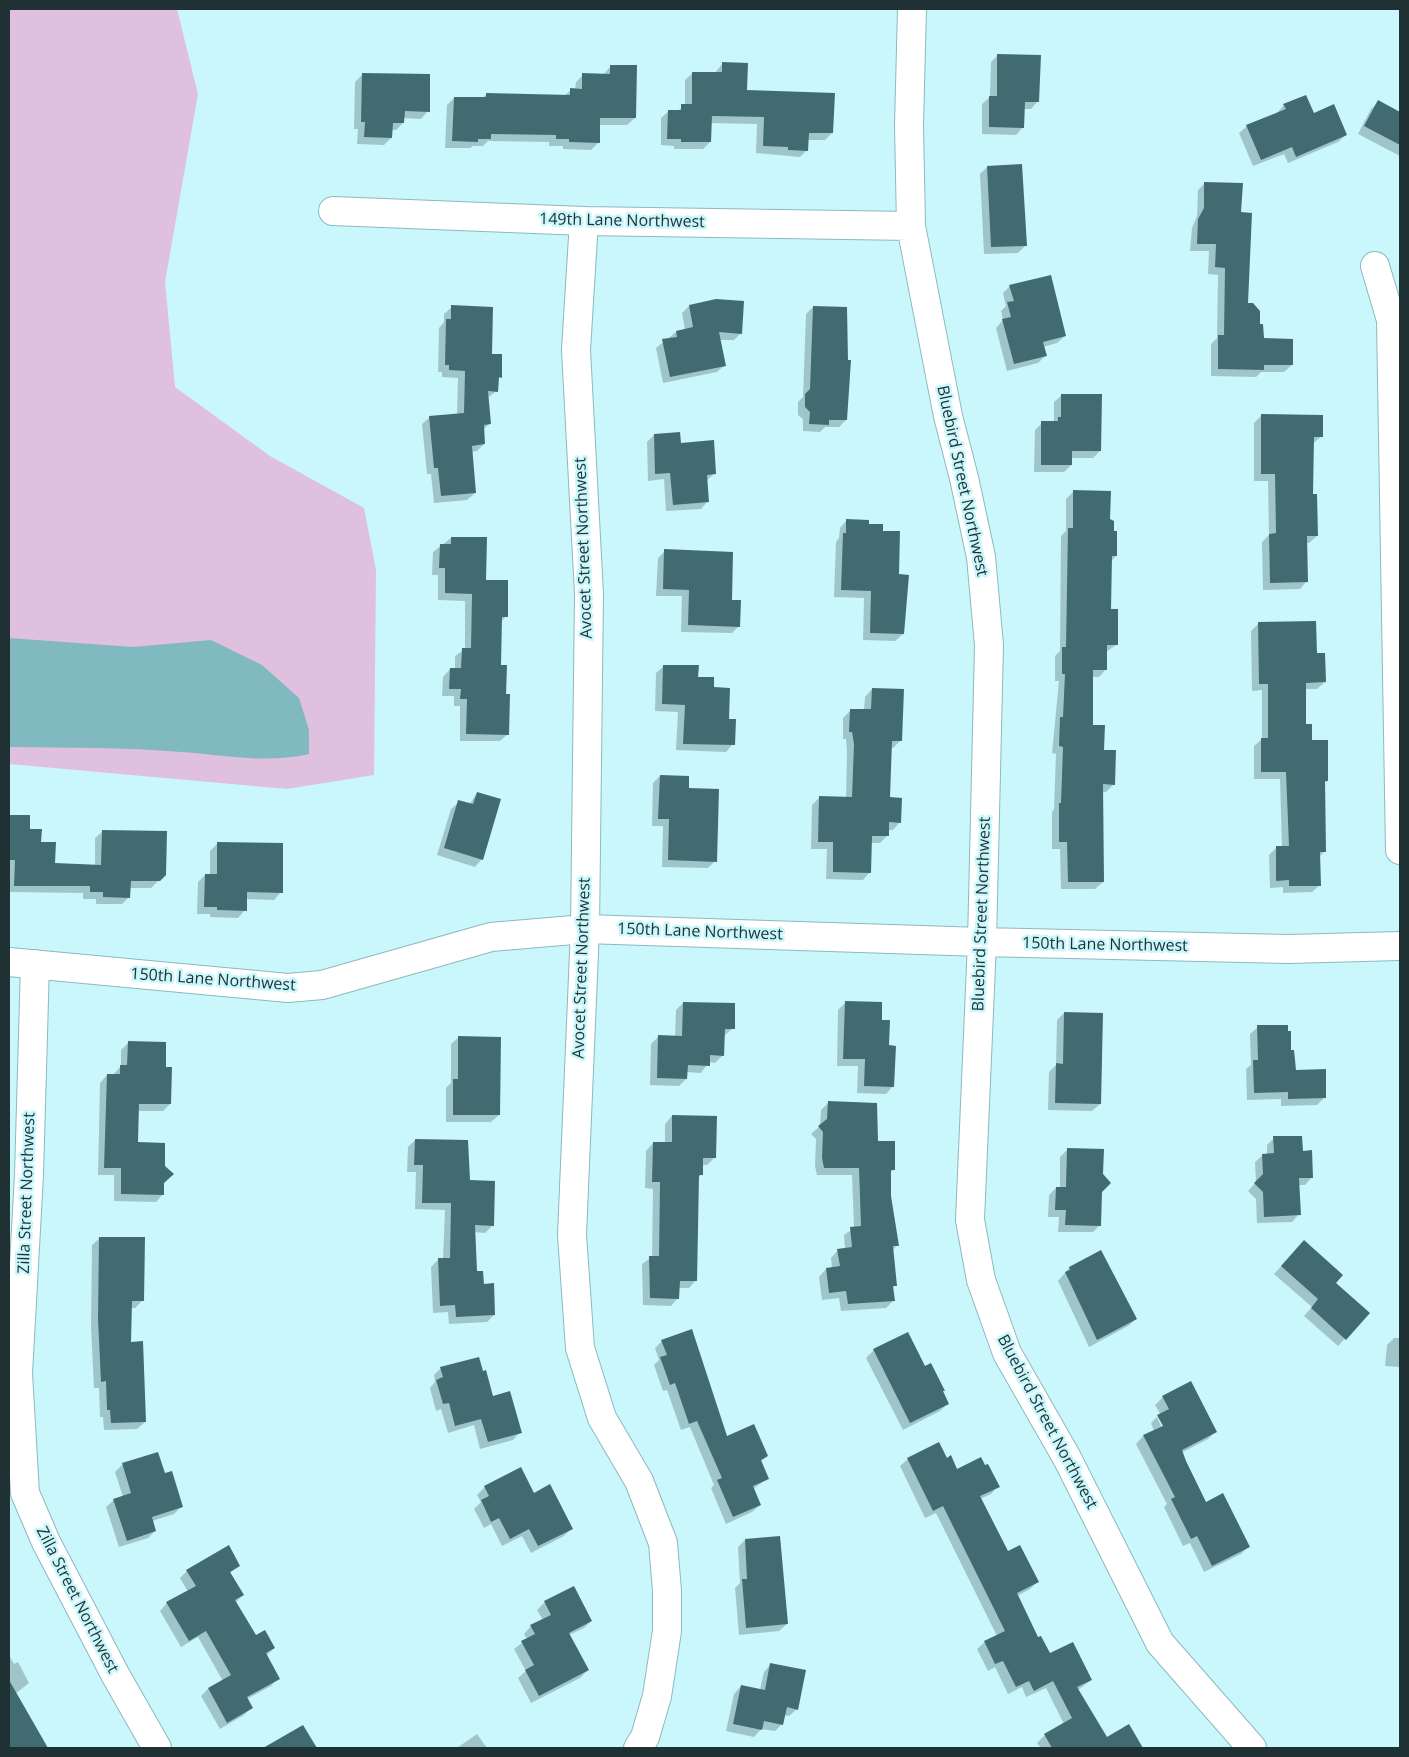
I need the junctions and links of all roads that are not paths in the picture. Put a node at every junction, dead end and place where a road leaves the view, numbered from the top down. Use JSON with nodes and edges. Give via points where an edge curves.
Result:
{"nodes":[{"id":1,"x":912,"y":9,"type":"edge"},
{"id":2,"x":333,"y":211,"type":"dead end"},
{"id":3,"x":584,"y":220,"type":"junction"},
{"id":4,"x":911,"y":226,"type":"junction"},
{"id":5,"x":1375,"y":266,"type":"dead end"},
{"id":6,"x":1400,"y":850,"type":"edge"},
{"id":7,"x":585,"y":929,"type":"junction"},
{"id":8,"x":982,"y":942,"type":"junction"},
{"id":9,"x":1400,"y":946,"type":"edge"},
{"id":10,"x":22,"y":963,"type":"edge"},
{"id":11,"x":157,"y":1748,"type":"edge"},
{"id":12,"x":638,"y":1748,"type":"edge"},
{"id":13,"x":1252,"y":1748,"type":"edge"}],
"edges":[{"from":1,"to":4,"type":"street","name":"Bluebird Street Northwest"},
{"from":2,"to":3,"type":"street","name":"149th Lane Northwest"},
{"from":3,"to":4,"type":"street","name":"149th Lane Northwest"},
{"from":3,"to":7,"type":"street","name":"Avocet Street Northwest","via":[[576,350],[589,594]]},
{"from":4,"to":8,"type":"street","name":"Bluebird Street Northwest","via":[[948,416],[981,557],[989,644]]},
{"from":5,"to":6,"type":"street","via":[[1391,320]]},
{"from":7,"to":8,"type":"street","name":"150th Lane Northwest"},
{"from":7,"to":10,"type":"street","name":"150th Lane Northwest","via":[[490,937],[322,985],[288,988]]},
{"from":7,"to":12,"type":"street","name":"Avocet Street Northwest","via":[[572,1235],[580,1348],[602,1418],[639,1481],[663,1542],[667,1591],[667,1631],[658,1696],[645,1737]]},
{"from":8,"to":9,"type":"street","name":"150th Lane Northwest","via":[[1288,949]]},
{"from":8,"to":13,"type":"street","name":"Bluebird Street Northwest","via":[[970,1220],[982,1280],[1007,1353],[1067,1458],[1160,1643]]},
{"from":10,"to":11,"type":"street","name":"Zilla Street Northwest","via":[[28,1175],[18,1373],[25,1493],[116,1676]]}]}
